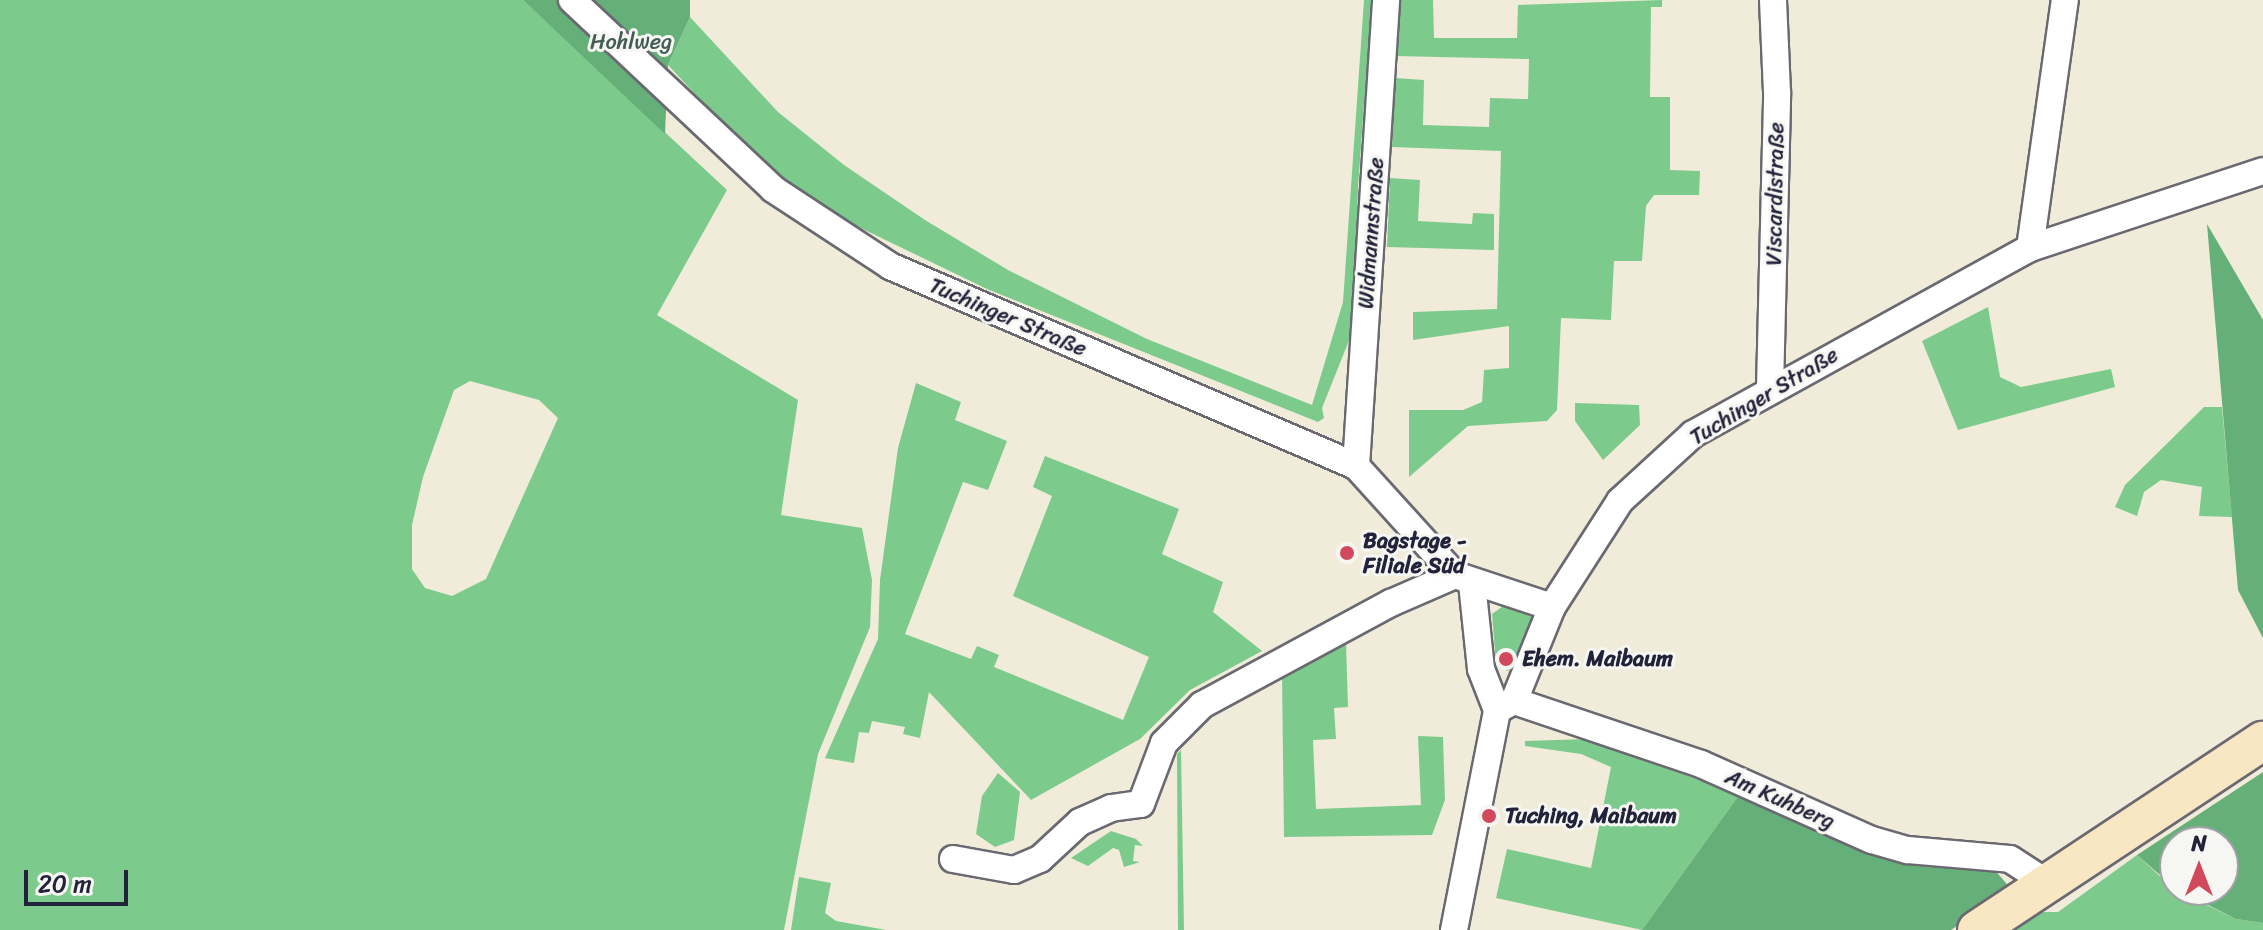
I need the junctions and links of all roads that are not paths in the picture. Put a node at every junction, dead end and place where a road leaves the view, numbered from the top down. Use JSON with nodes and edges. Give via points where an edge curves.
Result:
{"nodes":[{"id":1,"x":572,"y":0,"type":"edge"},
{"id":2,"x":1386,"y":0,"type":"edge"},
{"id":3,"x":1773,"y":0,"type":"edge"},
{"id":4,"x":2065,"y":0,"type":"edge"},
{"id":5,"x":2263,"y":171,"type":"edge"},
{"id":6,"x":2030,"y":248,"type":"junction"},
{"id":7,"x":1770,"y":388,"type":"junction"},
{"id":8,"x":1356,"y":466,"type":"junction"},
{"id":9,"x":1464,"y":579,"type":"junction"},
{"id":10,"x":1552,"y":607,"type":"junction"},
{"id":11,"x":1506,"y":705,"type":"junction"},
{"id":12,"x":2263,"y":741,"type":"edge"},
{"id":13,"x":953,"y":859,"type":"dead end"},
{"id":14,"x":2047,"y":883,"type":"junction"},
{"id":15,"x":1454,"y":930,"type":"edge"},
{"id":16,"x":1977,"y":930,"type":"edge"}],
"edges":[{"from":1,"to":8,"type":"street","name":"Tuchinger Straße","via":[[773,189],[890,266]]},
{"from":2,"to":8,"type":"street","name":"Widmannstraße"},
{"from":3,"to":7,"type":"street","name":"Viscardistraße","via":[[1777,92]]},
{"from":4,"to":6,"type":"street"},
{"from":5,"to":6,"type":"street","name":"Tuchinger Straße"},
{"from":6,"to":7,"type":"street","name":"Tuchinger Straße"},
{"from":7,"to":10,"type":"street","name":"Tuchinger Straße","via":[[1693,434],[1620,501]]},
{"from":8,"to":9,"type":"street","name":"Tuchinger Straße"},
{"from":9,"to":10,"type":"street"},
{"from":9,"to":11,"type":"street","via":[[1481,669]]},
{"from":9,"to":13,"type":"street","via":[[1391,603],[1202,705],[1164,743],[1141,804],[1111,808],[1080,822],[1040,859],[1014,870]]},
{"from":10,"to":11,"type":"street","name":"Tuchinger Straße"},
{"from":11,"to":14,"type":"street","name":"Am Kuhberg","via":[[1701,764],[1872,840],[1908,850],[2010,859]]},
{"from":11,"to":15,"type":"street","name":"Tuchinger Straße"},
{"from":12,"to":14,"type":"main road"},
{"from":14,"to":16,"type":"main road"}]}
